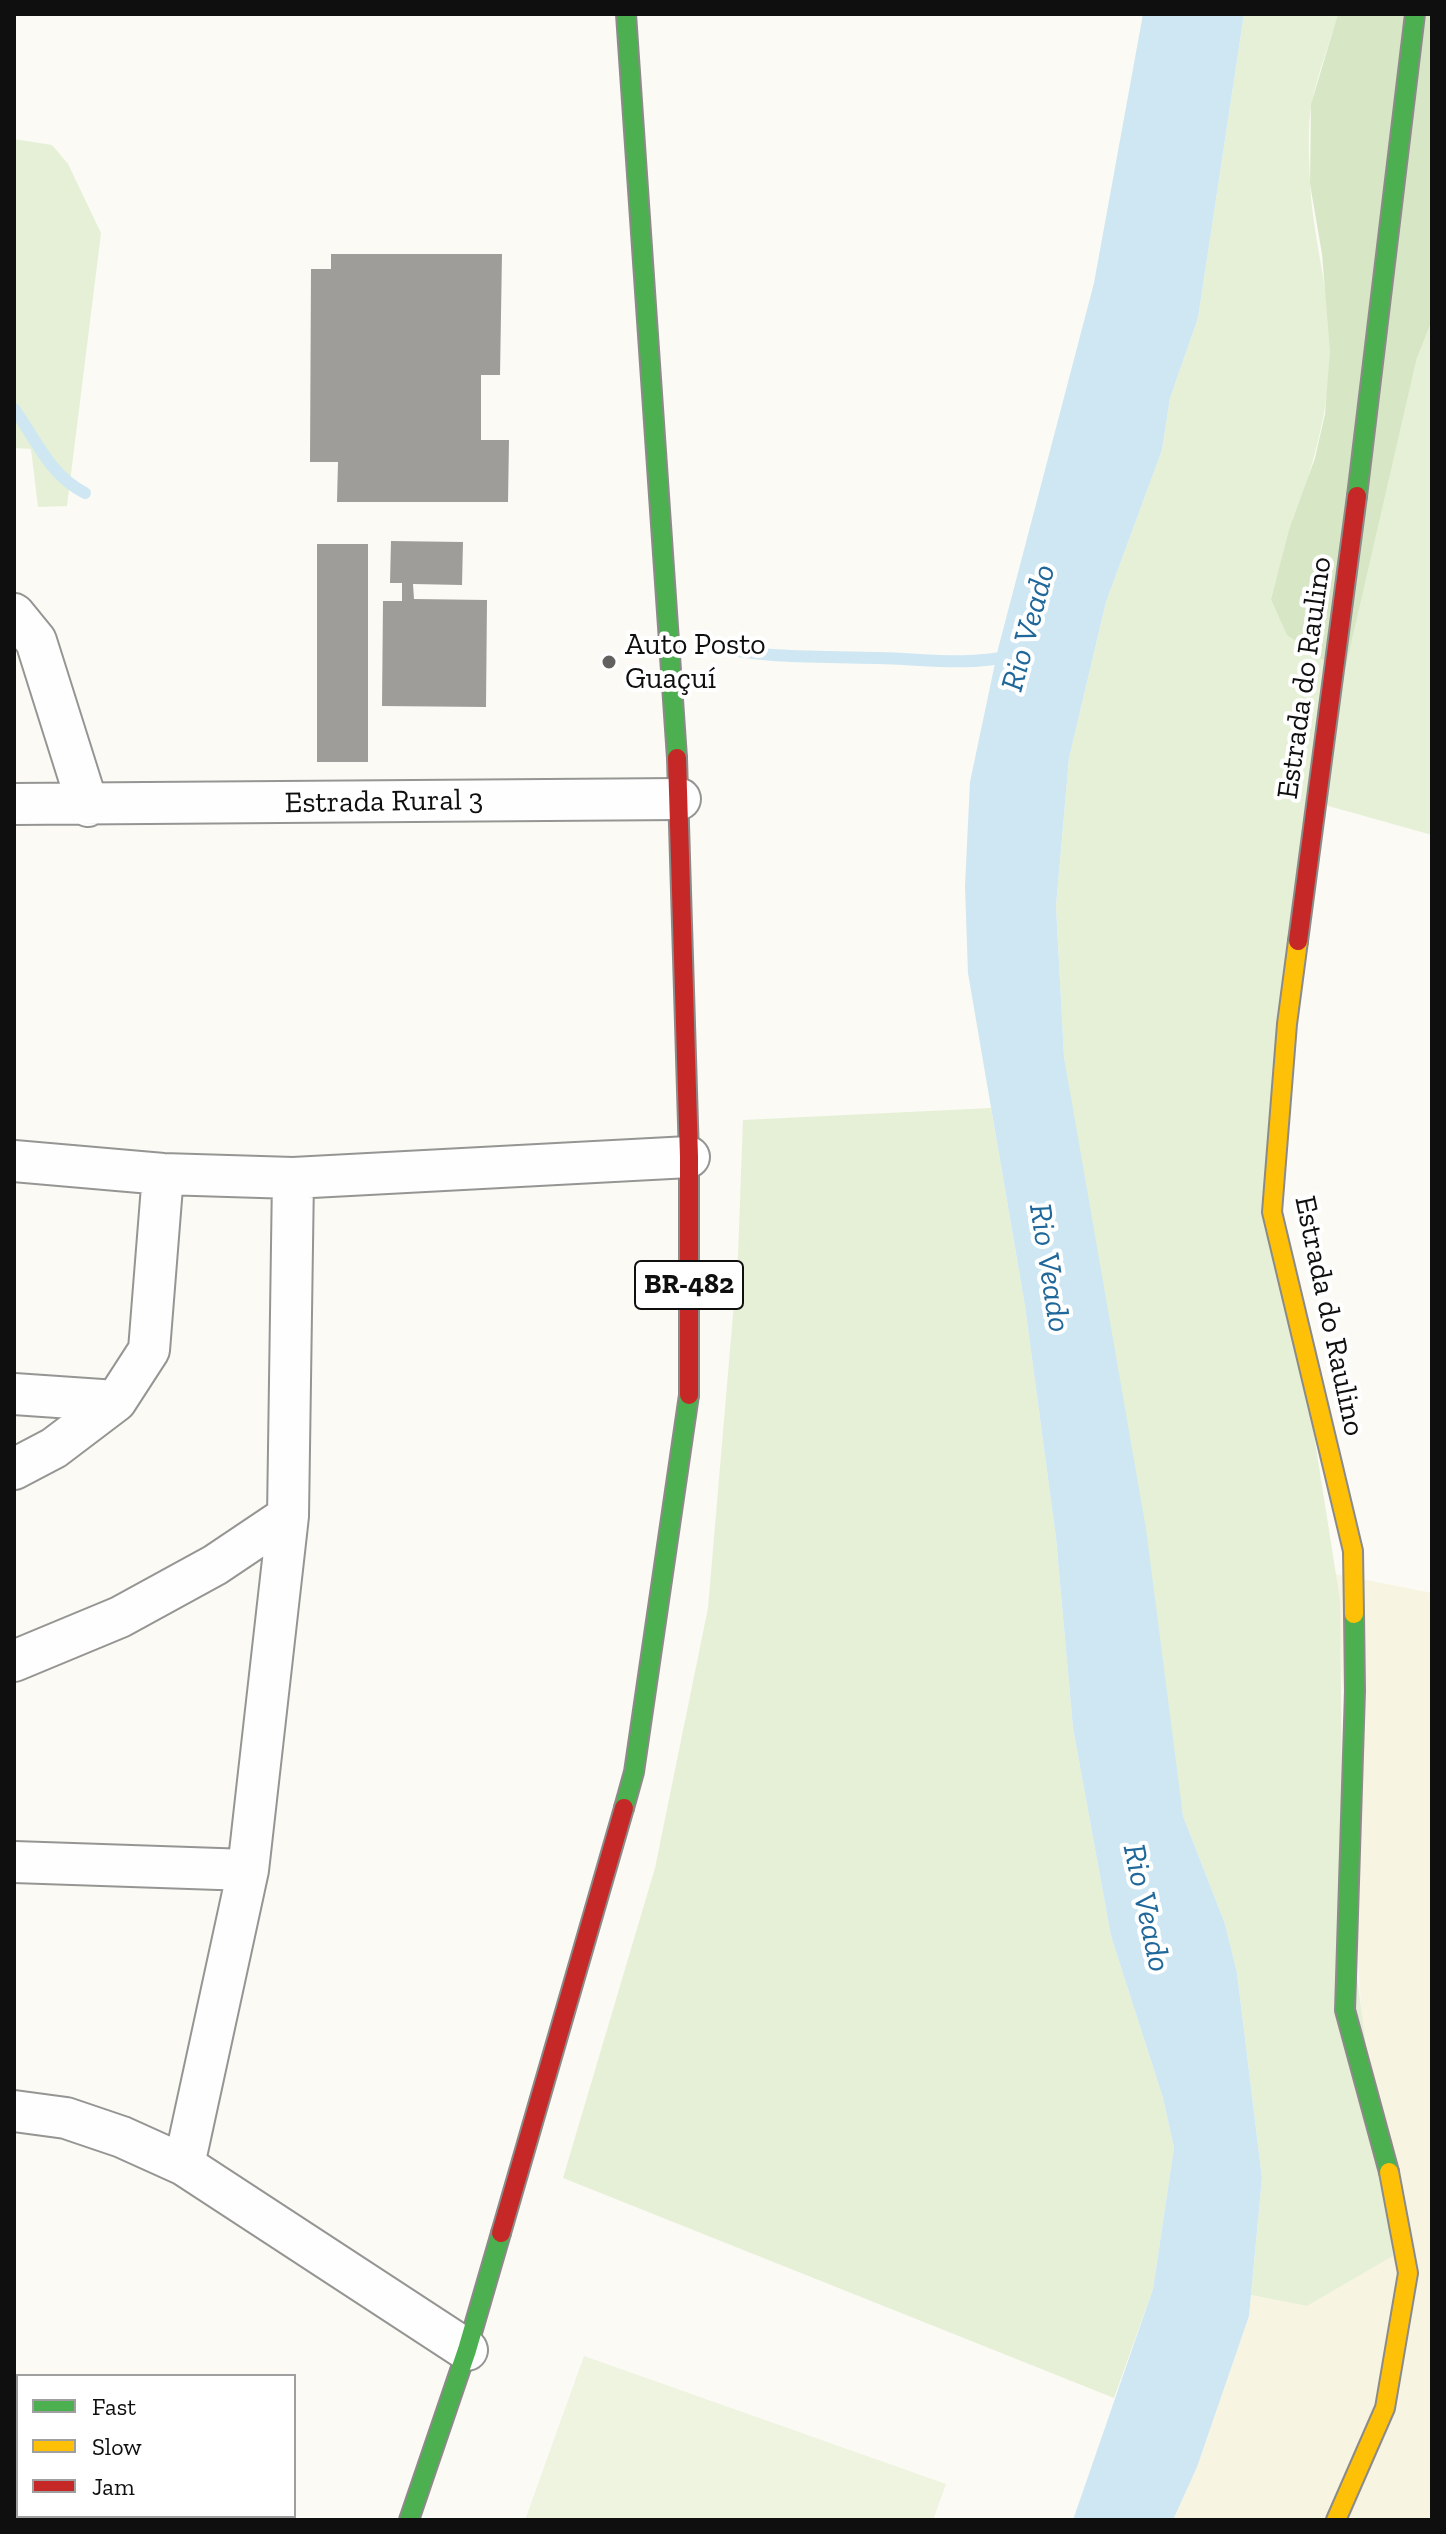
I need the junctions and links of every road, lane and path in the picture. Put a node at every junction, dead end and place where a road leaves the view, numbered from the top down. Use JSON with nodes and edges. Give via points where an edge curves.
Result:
{"nodes":[{"id":1,"x":626,"y":14,"type":"edge"},
{"id":2,"x":1415,"y":14,"type":"edge"},
{"id":3,"x":14,"y":614,"type":"edge"},
{"id":4,"x":680,"y":799,"type":"junction"},
{"id":5,"x":14,"y":804,"type":"edge"},
{"id":6,"x":88,"y":806,"type":"junction"},
{"id":7,"x":689,"y":1157,"type":"junction"},
{"id":8,"x":14,"y":1161,"type":"edge"},
{"id":9,"x":163,"y":1174,"type":"junction"},
{"id":10,"x":293,"y":1178,"type":"junction"},
{"id":11,"x":14,"y":1394,"type":"edge"},
{"id":12,"x":116,"y":1401,"type":"junction"},
{"id":13,"x":14,"y":1469,"type":"edge"},
{"id":14,"x":288,"y":1516,"type":"junction"},
{"id":15,"x":14,"y":1661,"type":"edge"},
{"id":16,"x":14,"y":1862,"type":"edge"},
{"id":17,"x":248,"y":1870,"type":"junction"},
{"id":18,"x":14,"y":2111,"type":"edge"},
{"id":19,"x":184,"y":2165,"type":"junction"},
{"id":20,"x":467,"y":2350,"type":"junction"},
{"id":21,"x":159,"y":2518,"type":"edge"},
{"id":22,"x":181,"y":2520,"type":"edge"},
{"id":23,"x":409,"y":2520,"type":"edge"},
{"id":24,"x":1336,"y":2520,"type":"edge"}],
"edges":[{"from":1,"to":4,"type":"main road","number":"BR-482"},
{"from":2,"to":24,"type":"main road","name":"Estrada do Raulino","via":[[1287,1024],[1272,1212],[1353,1551],[1355,1691],[1345,2010],[1391,2180],[1408,2273],[1385,2408]]},
{"from":3,"to":6,"type":"street","via":[[36,641]]},
{"from":4,"to":6,"type":"street","name":"Estrada Rural 3"},
{"from":4,"to":7,"type":"main road","number":"BR-482"},
{"from":5,"to":6,"type":"street","name":"Estrada Rural 3"},
{"from":7,"to":10,"type":"street"},
{"from":7,"to":20,"type":"main road","number":"BR-482","via":[[689,1397],[634,1772]]},
{"from":8,"to":9,"type":"street"},
{"from":9,"to":10,"type":"street"},
{"from":9,"to":12,"type":"street","via":[[149,1350]]},
{"from":10,"to":14,"type":"street"},
{"from":11,"to":12,"type":"street"},
{"from":12,"to":13,"type":"street","via":[[54,1448]]},
{"from":14,"to":15,"type":"street","via":[[215,1565],[120,1617]]},
{"from":14,"to":17,"type":"street"},
{"from":16,"to":17,"type":"street"},
{"from":17,"to":19,"type":"street"},
{"from":18,"to":19,"type":"street","via":[[66,2118]]},
{"from":19,"to":20,"type":"street"},
{"from":20,"to":23,"type":"main road","number":"BR-482"},
{"from":21,"to":22,"type":"street"}]}
